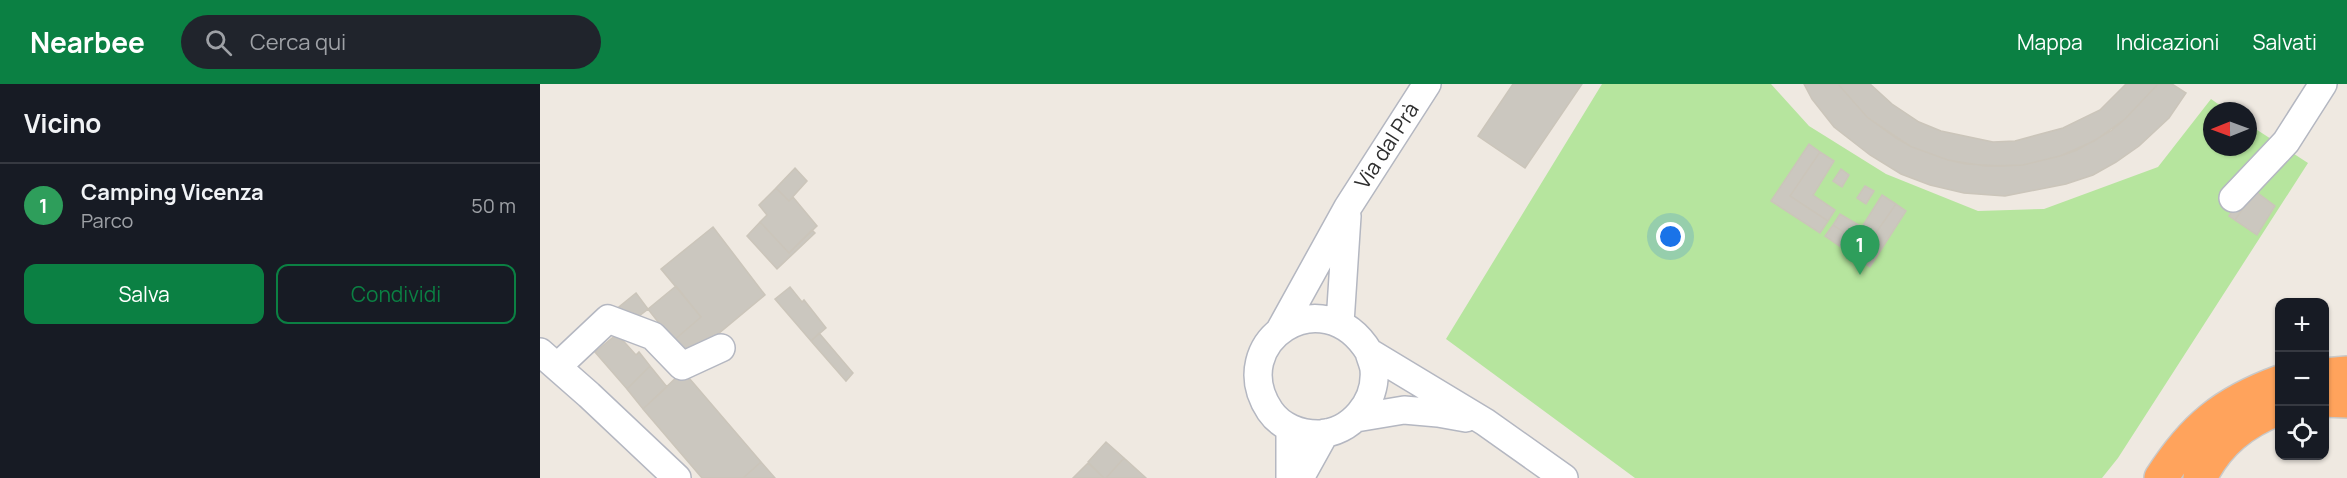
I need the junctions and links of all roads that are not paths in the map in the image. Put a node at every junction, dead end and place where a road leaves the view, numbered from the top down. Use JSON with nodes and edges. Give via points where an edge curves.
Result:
{"nodes":[{"id":1,"x":1427,"y":84,"type":"edge"},
{"id":2,"x":2323,"y":84,"type":"edge"},
{"id":3,"x":2233,"y":198,"type":"dead end"},
{"id":4,"x":1348,"y":207,"type":"junction"},
{"id":5,"x":1340,"y":323,"type":"junction"},
{"id":6,"x":1280,"y":330,"type":"junction"},
{"id":7,"x":721,"y":348,"type":"dead end"},
{"id":8,"x":1369,"y":352,"type":"junction"},
{"id":9,"x":548,"y":360,"type":"edge"},
{"id":10,"x":2347,"y":374,"type":"edge"},
{"id":11,"x":2329,"y":375,"type":"edge"},
{"id":12,"x":2275,"y":384,"type":"edge"},
{"id":13,"x":2329,"y":400,"type":"edge"},
{"id":14,"x":2347,"y":401,"type":"edge"},
{"id":15,"x":2275,"y":410,"type":"edge"},
{"id":16,"x":1356,"y":418,"type":"junction"},
{"id":17,"x":1485,"y":422,"type":"junction"},
{"id":18,"x":1290,"y":428,"type":"junction"},
{"id":19,"x":1325,"y":433,"type":"junction"},
{"id":20,"x":677,"y":478,"type":"edge"},
{"id":21,"x":1290,"y":478,"type":"edge"},
{"id":22,"x":1300,"y":478,"type":"edge"},
{"id":23,"x":1564,"y":478,"type":"edge"},
{"id":24,"x":2161,"y":478,"type":"edge"},
{"id":25,"x":2200,"y":478,"type":"edge"}],
"edges":[{"from":1,"to":4,"type":"street","name":"Via dal Prà"},
{"from":2,"to":3,"type":"street","via":[[2286,142]]},
{"from":4,"to":5,"type":"street","name":"Via dal Prà"},
{"from":4,"to":6,"type":"street","name":"Via dal Prà"},
{"from":5,"to":6,"type":"street","via":[[1309,318]]},
{"from":5,"to":8,"type":"street"},
{"from":6,"to":18,"type":"street","via":[[1267,344],[1259,362],[1258,381],[1263,400],[1274,417]]},
{"from":7,"to":9,"type":"street","via":[[682,366],[653,336],[608,319]]},
{"from":8,"to":16,"type":"street","via":[[1374,369],[1373,387]]},
{"from":8,"to":17,"type":"street"},
{"from":9,"to":20,"type":"street"},
{"from":10,"to":11,"type":"highway"},
{"from":12,"to":24,"type":"highway","via":[[2231,403],[2209,420],[2188,440]]},
{"from":13,"to":14,"type":"highway"},
{"from":15,"to":25,"type":"highway","via":[[2221,444]]},
{"from":16,"to":17,"type":"street","via":[[1404,410],[1438,412]]},
{"from":16,"to":19,"type":"street"},
{"from":17,"to":23,"type":"street"},
{"from":18,"to":19,"type":"street","via":[[1308,434]]},
{"from":18,"to":21,"type":"street"},
{"from":19,"to":22,"type":"street"}]}
